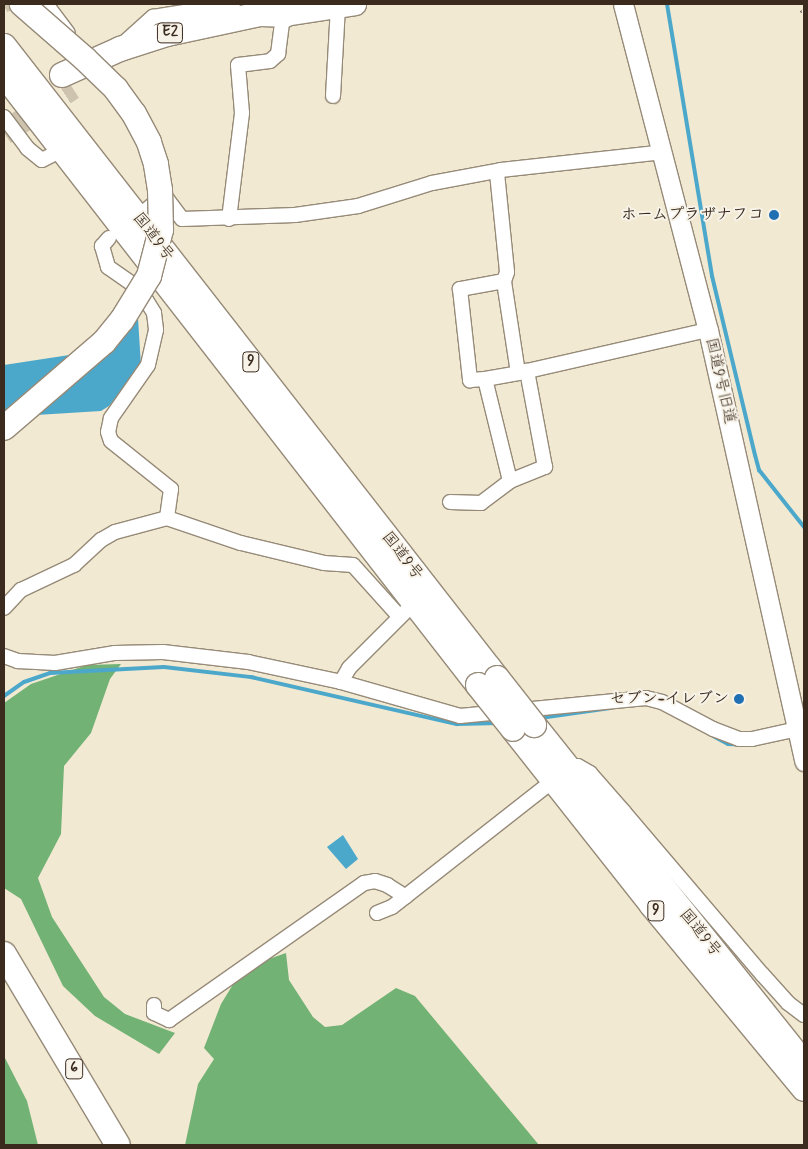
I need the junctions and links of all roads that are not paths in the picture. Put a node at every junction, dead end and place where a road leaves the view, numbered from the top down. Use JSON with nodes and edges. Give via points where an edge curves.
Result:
{"nodes":[{"id":1,"x":22,"y":4,"type":"edge"},
{"id":2,"x":46,"y":4,"type":"edge"},
{"id":3,"x":233,"y":4,"type":"edge"},
{"id":4,"x":623,"y":4,"type":"edge"},
{"id":5,"x":346,"y":5,"type":"edge"},
{"id":6,"x":284,"y":10,"type":"edge"},
{"id":7,"x":4,"y":46,"type":"edge"},
{"id":8,"x":4,"y":75,"type":"edge"},
{"id":9,"x":67,"y":81,"type":"tunnel mouth"},
{"id":10,"x":333,"y":96,"type":"dead end"},
{"id":11,"x":4,"y":117,"type":"edge"},
{"id":12,"x":69,"y":146,"type":"junction"},
{"id":13,"x":662,"y":152,"type":"junction"},
{"id":14,"x":497,"y":173,"type":"junction"},
{"id":15,"x":145,"y":211,"type":"dead end"},
{"id":16,"x":229,"y":218,"type":"junction"},
{"id":17,"x":109,"y":238,"type":"dead end"},
{"id":18,"x":504,"y":281,"type":"junction"},
{"id":19,"x":708,"y":330,"type":"junction"},
{"id":20,"x":522,"y":372,"type":"junction"},
{"id":21,"x":484,"y":379,"type":"junction"},
{"id":22,"x":4,"y":428,"type":"edge"},
{"id":23,"x":510,"y":481,"type":"junction"},
{"id":24,"x":450,"y":502,"type":"dead end"},
{"id":25,"x":167,"y":518,"type":"junction"},
{"id":26,"x":4,"y":608,"type":"edge"},
{"id":27,"x":407,"y":610,"type":"junction"},
{"id":28,"x":4,"y":656,"type":"edge"},
{"id":29,"x":488,"y":681,"type":"junction"},
{"id":30,"x":341,"y":682,"type":"junction"},
{"id":31,"x":797,"y":729,"type":"junction"},
{"id":32,"x":804,"y":762,"type":"edge"},
{"id":33,"x":560,"y":774,"type":"junction"},
{"id":34,"x":406,"y":897,"type":"junction"},
{"id":35,"x":377,"y":913,"type":"dead end"},
{"id":36,"x":4,"y":954,"type":"edge"},
{"id":37,"x":4,"y":978,"type":"edge"},
{"id":38,"x":154,"y":1005,"type":"dead end"},
{"id":39,"x":804,"y":1015,"type":"edge"},
{"id":40,"x":804,"y":1063,"type":"edge"},
{"id":41,"x":804,"y":1090,"type":"edge"},
{"id":42,"x":107,"y":1145,"type":"edge"},
{"id":43,"x":118,"y":1145,"type":"edge"}],
"edges":[{"from":1,"to":22,"type":"highway","bridge":true,"via":[[116,89],[134,114],[156,164],[161,230],[149,276],[122,320],[104,342]]},
{"from":2,"to":3,"type":"street","via":[[72,38],[99,51],[129,40],[153,17]]},
{"from":4,"to":13,"type":"street","name":"国道9号旧道"},
{"from":5,"to":6,"type":"main road"},
{"from":5,"to":10,"type":"street"},
{"from":6,"to":9,"type":"highway","number":"E2","via":[[167,34],[120,49]]},
{"from":6,"to":16,"type":"street","via":[[278,54],[270,61],[238,65],[242,113]]},
{"from":7,"to":12,"type":"highway","name":"国道9号","number":"9"},
{"from":8,"to":12,"type":"highway","name":"国道9号","number":"9"},
{"from":11,"to":12,"type":"street","via":[[27,148],[42,160]]},
{"from":12,"to":27,"type":"highway","name":"国道9号","number":"9"},
{"from":12,"to":29,"type":"highway","name":"国道9号","number":"9"},
{"from":13,"to":14,"type":"street"},
{"from":13,"to":19,"type":"street","name":"国道9号旧道"},
{"from":14,"to":16,"type":"street","via":[[432,183],[358,206],[295,215]]},
{"from":14,"to":18,"type":"street","via":[[507,272]]},
{"from":15,"to":16,"type":"street","via":[[158,200],[167,199],[182,219]]},
{"from":17,"to":25,"type":"street","via":[[102,246],[108,267],[131,283],[146,300],[154,313],[156,330],[148,365],[111,418],[108,432],[111,441],[171,489]]},
{"from":18,"to":20,"type":"street"},
{"from":18,"to":21,"type":"street","via":[[460,289],[470,380]]},
{"from":19,"to":20,"type":"street"},
{"from":19,"to":31,"type":"street","name":"国道9号旧道","via":[[774,614]]},
{"from":20,"to":21,"type":"street"},
{"from":20,"to":23,"type":"street","via":[[545,468]]},
{"from":21,"to":23,"type":"street"},
{"from":23,"to":24,"type":"street","via":[[481,503]]},
{"from":25,"to":26,"type":"street","via":[[115,532],[74,564],[21,590]]},
{"from":25,"to":27,"type":"street","via":[[241,543],[324,563],[353,565]]},
{"from":27,"to":29,"type":"highway","name":"国道9号","number":"9"},
{"from":27,"to":30,"type":"street","via":[[349,668]]},
{"from":28,"to":30,"type":"street","via":[[18,661],[55,664],[115,654],[164,652],[248,662]]},
{"from":29,"to":33,"type":"highway","name":"国道9号","number":"9","bridge":true},
{"from":30,"to":31,"type":"street","via":[[460,716],[646,698],[662,702],[738,739]]},
{"from":31,"to":32,"type":"street","name":"国道9号旧道"},
{"from":33,"to":34,"type":"street"},
{"from":33,"to":39,"type":"street","via":[[578,766],[590,774],[768,981]]},
{"from":33,"to":40,"type":"highway","name":"国道9号","number":"9"},
{"from":33,"to":41,"type":"highway","name":"国道9号","number":"9"},
{"from":34,"to":35,"type":"street"},
{"from":34,"to":38,"type":"street","via":[[387,885],[375,881],[364,883],[168,1020],[154,1013]]},
{"from":36,"to":43,"type":"highway","number":"6"},
{"from":37,"to":42,"type":"highway","number":"6"}]}
